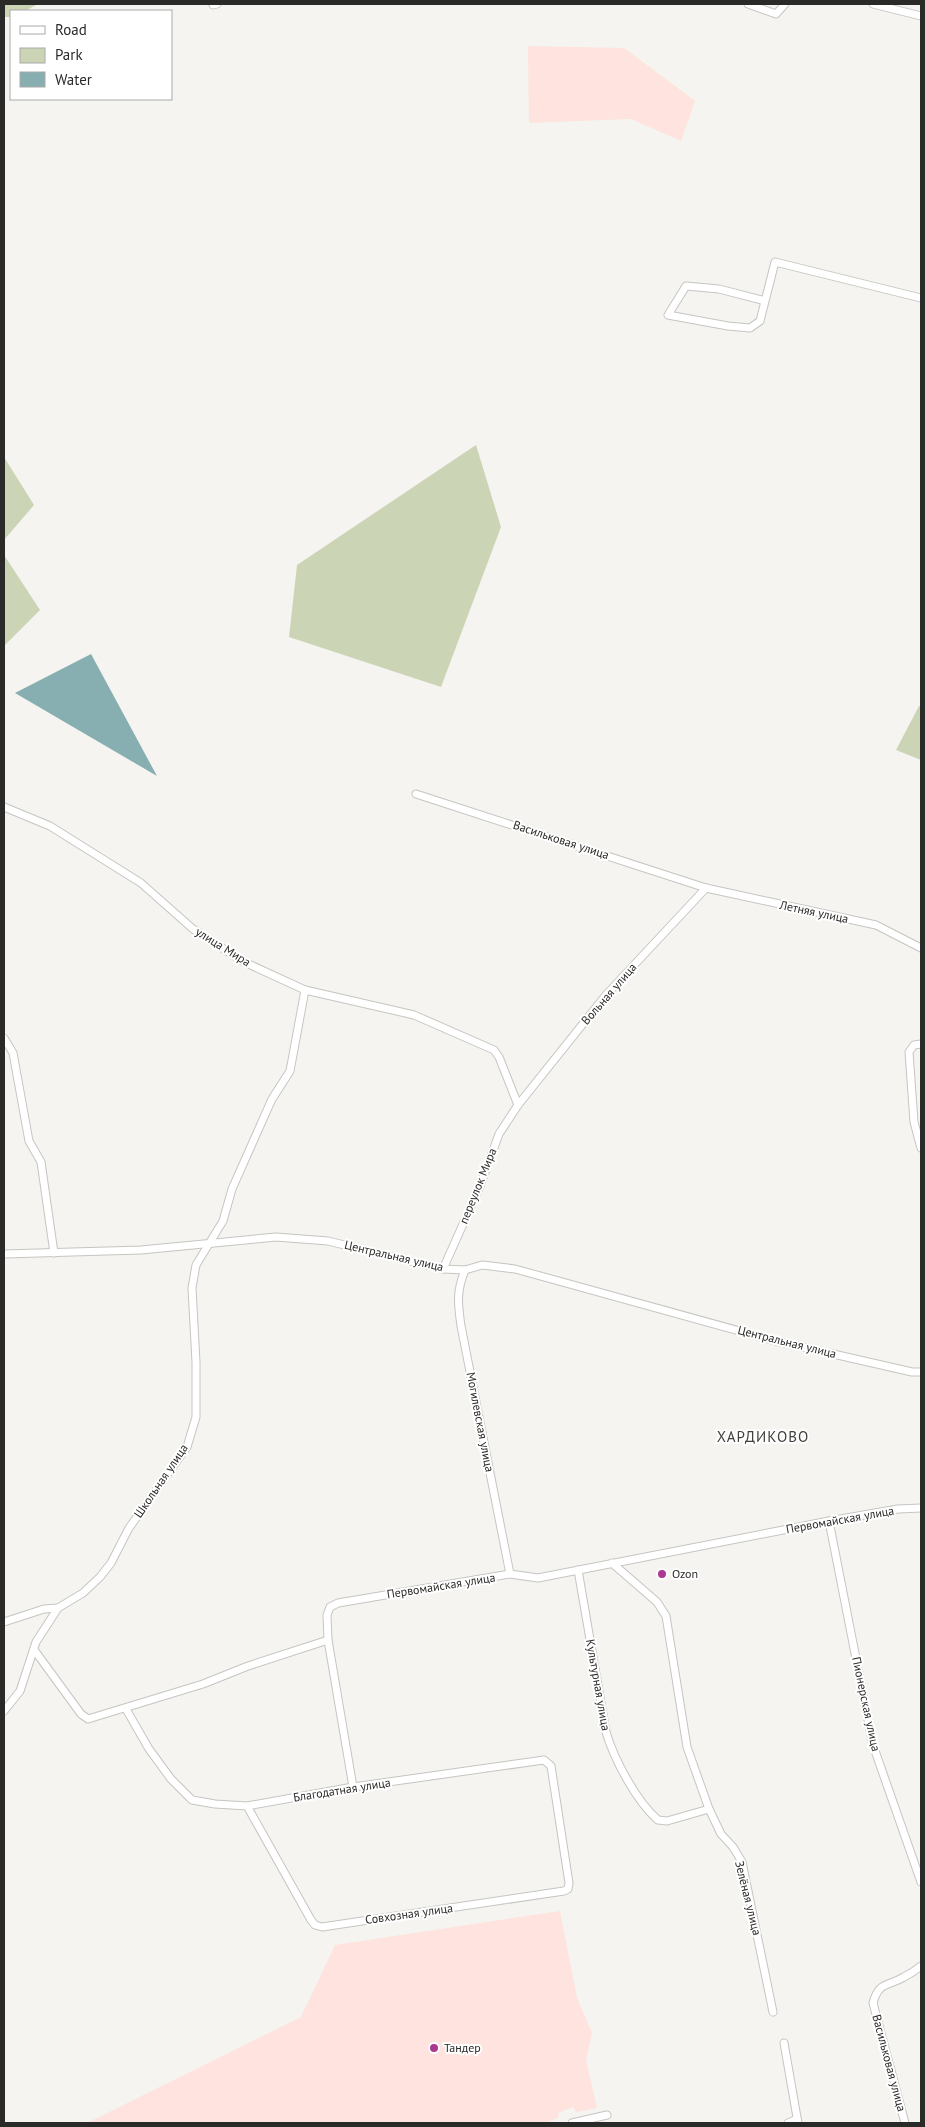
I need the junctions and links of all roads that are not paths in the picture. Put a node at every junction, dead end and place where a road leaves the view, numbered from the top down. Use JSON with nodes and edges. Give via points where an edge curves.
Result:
{"nodes":[{"id":1,"x":748,"y":4,"type":"edge"},
{"id":2,"x":785,"y":4,"type":"edge"},
{"id":3,"x":873,"y":4,"type":"edge"},
{"id":4,"x":921,"y":16,"type":"edge"},
{"id":5,"x":921,"y":298,"type":"edge"},
{"id":6,"x":765,"y":301,"type":"junction"},
{"id":7,"x":416,"y":794,"type":"dead end"},
{"id":8,"x":4,"y":807,"type":"edge"},
{"id":9,"x":706,"y":888,"type":"junction"},
{"id":10,"x":920,"y":948,"type":"edge"},
{"id":11,"x":305,"y":990,"type":"junction"},
{"id":12,"x":4,"y":1038,"type":"edge"},
{"id":13,"x":921,"y":1044,"type":"edge"},
{"id":14,"x":518,"y":1106,"type":"junction"},
{"id":15,"x":921,"y":1148,"type":"edge"},
{"id":16,"x":210,"y":1242,"type":"junction"},
{"id":17,"x":54,"y":1253,"type":"junction"},
{"id":18,"x":4,"y":1254,"type":"edge"},
{"id":19,"x":443,"y":1269,"type":"junction"},
{"id":20,"x":465,"y":1270,"type":"junction"},
{"id":21,"x":921,"y":1372,"type":"edge"},
{"id":22,"x":921,"y":1508,"type":"edge"},
{"id":23,"x":829,"y":1521,"type":"junction"},
{"id":24,"x":612,"y":1563,"type":"junction"},
{"id":25,"x":578,"y":1570,"type":"junction"},
{"id":26,"x":510,"y":1574,"type":"junction"},
{"id":27,"x":58,"y":1608,"type":"junction"},
{"id":28,"x":4,"y":1622,"type":"edge"},
{"id":29,"x":328,"y":1640,"type":"junction"},
{"id":30,"x":35,"y":1651,"type":"junction"},
{"id":31,"x":126,"y":1708,"type":"junction"},
{"id":32,"x":4,"y":1711,"type":"edge"},
{"id":33,"x":353,"y":1787,"type":"junction"},
{"id":34,"x":247,"y":1806,"type":"junction"},
{"id":35,"x":709,"y":1809,"type":"junction"},
{"id":36,"x":559,"y":1818,"type":"joint"},
{"id":37,"x":921,"y":1882,"type":"edge"},
{"id":38,"x":921,"y":1966,"type":"edge"},
{"id":39,"x":773,"y":2012,"type":"dead end"},
{"id":40,"x":784,"y":2043,"type":"dead end"},
{"id":41,"x":607,"y":2115,"type":"dead end"},
{"id":42,"x":798,"y":2121,"type":"edge"},
{"id":43,"x":572,"y":2123,"type":"edge"},
{"id":44,"x":788,"y":2123,"type":"edge"},
{"id":45,"x":905,"y":2123,"type":"edge"}],
"edges":[{"from":1,"to":2,"type":"street","via":[[776,14]]},
{"from":3,"to":4,"type":"street"},
{"from":5,"to":6,"type":"street","via":[[776,262]]},
{"from":6,"to":6,"type":"street","via":[[760,321],[750,328],[668,315],[686,286],[719,289]]},
{"from":7,"to":9,"type":"street","name":"Васильковая улица"},
{"from":8,"to":11,"type":"street","name":"улица Мира","via":[[50,826],[141,883],[193,929],[242,961]]},
{"from":9,"to":10,"type":"street","name":"Летняя улица","via":[[876,925]]},
{"from":9,"to":14,"type":"street","name":"Вольная улица","via":[[606,995]]},
{"from":11,"to":14,"type":"street","name":"улица Мира","via":[[414,1015],[494,1050]]},
{"from":11,"to":16,"type":"street","name":"Школьная улица","via":[[290,1071],[272,1099],[232,1189],[222,1221]]},
{"from":12,"to":17,"type":"street","via":[[13,1053],[29,1141],[41,1162]]},
{"from":13,"to":15,"type":"street","via":[[909,1052],[914,1122]]},
{"from":14,"to":19,"type":"street","name":"переулок Мира","via":[[499,1134]]},
{"from":16,"to":17,"type":"street","name":"Центральная улица","via":[[141,1250]]},
{"from":16,"to":19,"type":"street","name":"Центральная улица","via":[[276,1237],[328,1240]]},
{"from":16,"to":27,"type":"street","name":"Школьная улица","via":[[196,1265],[192,1288],[196,1417],[187,1447],[129,1528],[100,1577]]},
{"from":17,"to":18,"type":"street","name":"Центральная улица"},
{"from":19,"to":20,"type":"street","name":"Центральная улица"},
{"from":20,"to":21,"type":"street","name":"Центральная улица","via":[[482,1264],[515,1269],[772,1340]]},
{"from":20,"to":26,"type":"street","name":"Могилевская улица","via":[[457,1298],[461,1326]]},
{"from":22,"to":23,"type":"street","name":"Первомайская улица"},
{"from":23,"to":24,"type":"street","name":"Первомайская улица"},
{"from":23,"to":37,"type":"street","name":"Пионерская улица","via":[[874,1745]]},
{"from":24,"to":25,"type":"street","name":"Первомайская улица"},
{"from":24,"to":35,"type":"street","name":"Зелёная улица","via":[[657,1602],[666,1616],[681,1718]]},
{"from":25,"to":26,"type":"street","name":"Первомайская улица","via":[[538,1578]]},
{"from":25,"to":35,"type":"street","name":"Культурная улица","via":[[610,1748],[637,1795],[658,1820],[666,1821]]},
{"from":26,"to":29,"type":"street","name":"Первомайская улица","via":[[338,1603],[330,1607],[327,1615]]},
{"from":27,"to":28,"type":"street","name":"Школьная улица","via":[[44,1609]]},
{"from":27,"to":30,"type":"street","via":[[36,1642]]},
{"from":29,"to":31,"type":"street"},
{"from":29,"to":33,"type":"street","name":"Первомайская улица"},
{"from":30,"to":31,"type":"street","via":[[88,1719]]},
{"from":30,"to":32,"type":"street","via":[[20,1691]]},
{"from":31,"to":34,"type":"street","name":"Благодатная улица","via":[[165,1772],[192,1800]]},
{"from":33,"to":34,"type":"street","name":"Благодатная улица"},
{"from":33,"to":36,"type":"street","name":"Благодатная улица","via":[[544,1760],[551,1766]]},
{"from":34,"to":36,"type":"street","name":"Совхозная улица","via":[[310,1920],[322,1928],[564,1891],[569,1884]]},
{"from":35,"to":39,"type":"street","name":"Зелёная улица","via":[[721,1834],[742,1862]]},
{"from":38,"to":45,"type":"street","name":"Васильковая улица","via":[[904,1978],[880,1986],[873,2003]]},
{"from":40,"to":42,"type":"street"},
{"from":41,"to":43,"type":"street"},
{"from":42,"to":44,"type":"street"}]}
